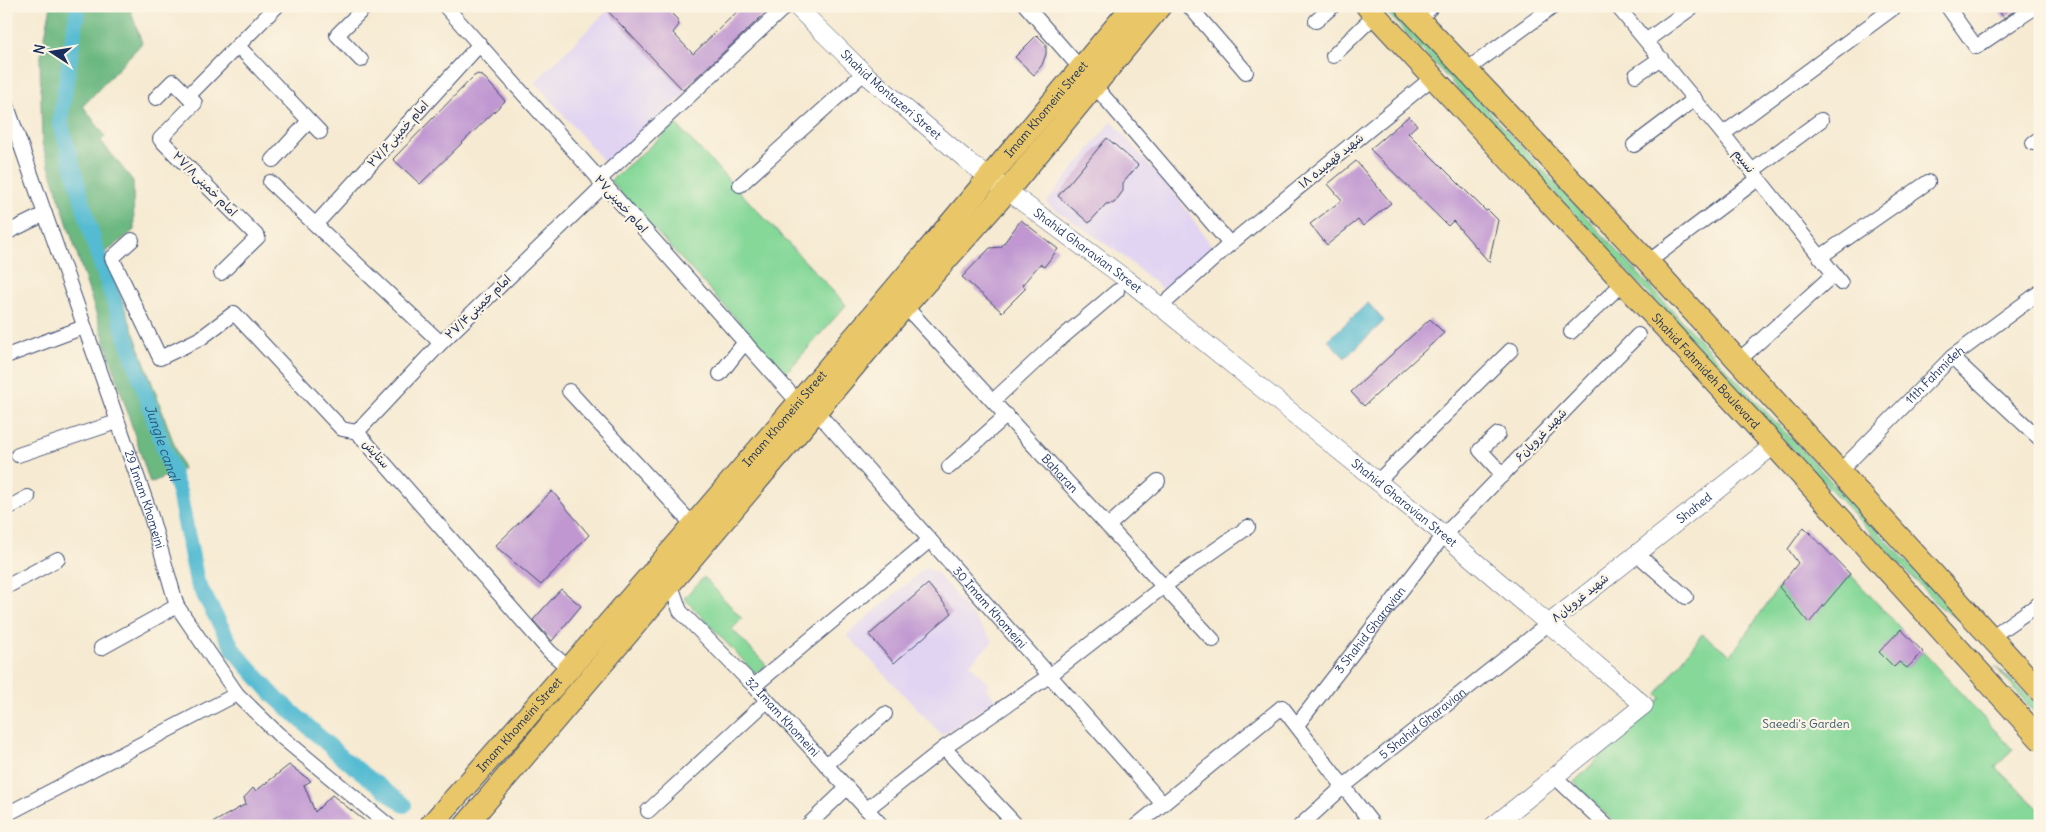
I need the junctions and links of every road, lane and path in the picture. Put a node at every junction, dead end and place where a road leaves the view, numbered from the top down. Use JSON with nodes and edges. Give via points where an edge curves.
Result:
{"nodes":[{"id":1,"x":277,"y":6,"type":"edge"},
{"id":2,"x":366,"y":6,"type":"edge"},
{"id":3,"x":445,"y":6,"type":"edge"},
{"id":4,"x":786,"y":6,"type":"edge"},
{"id":5,"x":796,"y":6,"type":"edge"},
{"id":6,"x":1026,"y":6,"type":"edge"},
{"id":7,"x":1133,"y":6,"type":"edge"},
{"id":8,"x":1160,"y":6,"type":"edge"},
{"id":9,"x":1189,"y":6,"type":"edge"},
{"id":10,"x":1333,"y":6,"type":"edge"},
{"id":11,"x":1554,"y":6,"type":"edge"},
{"id":12,"x":1617,"y":6,"type":"edge"},
{"id":13,"x":1694,"y":6,"type":"edge"},
{"id":14,"x":1896,"y":6,"type":"edge"},
{"id":15,"x":1947,"y":6,"type":"edge"},
{"id":16,"x":2037,"y":6,"type":"edge"},
{"id":17,"x":1371,"y":11,"type":"edge"},
{"id":18,"x":1419,"y":11,"type":"edge"},
{"id":19,"x":1316,"y":21,"type":"dead end"},
{"id":20,"x":1647,"y":40,"type":"junction"},
{"id":21,"x":480,"y":44,"type":"junction"},
{"id":22,"x":238,"y":46,"type":"junction"},
{"id":23,"x":1333,"y":56,"type":"dead end"},
{"id":24,"x":1661,"y":58,"type":"junction"},
{"id":25,"x":361,"y":60,"type":"dead end"},
{"id":26,"x":1465,"y":71,"type":"junction"},
{"id":27,"x":1246,"y":72,"type":"dead end"},
{"id":28,"x":864,"y":73,"type":"junction"},
{"id":29,"x":1636,"y":76,"type":"dead end"},
{"id":30,"x":1087,"y":77,"type":"junction"},
{"id":31,"x":1432,"y":78,"type":"junction"},
{"id":32,"x":188,"y":96,"type":"junction"},
{"id":33,"x":156,"y":98,"type":"dead end"},
{"id":34,"x":1695,"y":99,"type":"junction"},
{"id":35,"x":6,"y":103,"type":"edge"},
{"id":36,"x":1821,"y":120,"type":"dead end"},
{"id":37,"x":309,"y":122,"type":"junction"},
{"id":38,"x":320,"y":132,"type":"dead end"},
{"id":39,"x":1723,"y":134,"type":"junction"},
{"id":40,"x":1634,"y":145,"type":"dead end"},
{"id":41,"x":273,"y":160,"type":"dead end"},
{"id":42,"x":1755,"y":175,"type":"junction"},
{"id":43,"x":270,"y":182,"type":"dead end"},
{"id":44,"x":1928,"y":182,"type":"dead end"},
{"id":45,"x":602,"y":183,"type":"junction"},
{"id":46,"x":999,"y":184,"type":"junction"},
{"id":47,"x":740,"y":185,"type":"dead end"},
{"id":48,"x":44,"y":214,"type":"junction"},
{"id":49,"x":316,"y":224,"type":"junction"},
{"id":50,"x":6,"y":233,"type":"edge"},
{"id":51,"x":132,"y":240,"type":"dead end"},
{"id":52,"x":1230,"y":244,"type":"junction"},
{"id":53,"x":1820,"y":257,"type":"junction"},
{"id":54,"x":1648,"y":262,"type":"junction"},
{"id":55,"x":222,"y":273,"type":"dead end"},
{"id":56,"x":1623,"y":283,"type":"junction"},
{"id":57,"x":1117,"y":291,"type":"dead end"},
{"id":58,"x":2040,"y":292,"type":"edge"},
{"id":59,"x":905,"y":306,"type":"junction"},
{"id":60,"x":1160,"y":307,"type":"junction"},
{"id":61,"x":84,"y":327,"type":"junction"},
{"id":62,"x":1571,"y":332,"type":"dead end"},
{"id":63,"x":1638,"y":335,"type":"dead end"},
{"id":64,"x":441,"y":342,"type":"junction"},
{"id":65,"x":746,"y":342,"type":"junction"},
{"id":66,"x":1512,"y":350,"type":"dead end"},
{"id":67,"x":9,"y":354,"type":"dead end"},
{"id":68,"x":1952,"y":357,"type":"junction"},
{"id":69,"x":1738,"y":361,"type":"junction"},
{"id":70,"x":720,"y":374,"type":"dead end"},
{"id":71,"x":569,"y":391,"type":"dead end"},
{"id":72,"x":994,"y":400,"type":"junction"},
{"id":73,"x":808,"y":407,"type":"junction"},
{"id":74,"x":1007,"y":415,"type":"junction"},
{"id":75,"x":117,"y":422,"type":"junction"},
{"id":76,"x":356,"y":432,"type":"junction"},
{"id":77,"x":1498,"y":434,"type":"dead end"},
{"id":78,"x":2040,"y":439,"type":"edge"},
{"id":79,"x":1774,"y":445,"type":"junction"},
{"id":80,"x":18,"y":455,"type":"dead end"},
{"id":81,"x":949,"y":467,"type":"dead end"},
{"id":82,"x":1840,"y":470,"type":"junction"},
{"id":83,"x":1502,"y":475,"type":"junction"},
{"id":84,"x":1158,"y":481,"type":"dead end"},
{"id":85,"x":1377,"y":482,"type":"junction"},
{"id":86,"x":28,"y":497,"type":"dead end"},
{"id":87,"x":6,"y":509,"type":"edge"},
{"id":88,"x":693,"y":526,"type":"junction"},
{"id":89,"x":1108,"y":526,"type":"junction"},
{"id":90,"x":1248,"y":527,"type":"dead end"},
{"id":91,"x":1444,"y":535,"type":"junction"},
{"id":92,"x":930,"y":540,"type":"junction"},
{"id":93,"x":1637,"y":554,"type":"junction"},
{"id":94,"x":58,"y":559,"type":"dead end"},
{"id":95,"x":1613,"y":572,"type":"joint"},
{"id":96,"x":670,"y":582,"type":"junction"},
{"id":97,"x":1164,"y":586,"type":"junction"},
{"id":98,"x":6,"y":587,"type":"edge"},
{"id":99,"x":1686,"y":597,"type":"dead end"},
{"id":100,"x":2040,"y":603,"type":"edge"},
{"id":101,"x":651,"y":604,"type":"junction"},
{"id":102,"x":177,"y":606,"type":"junction"},
{"id":103,"x":680,"y":611,"type":"junction"},
{"id":104,"x":1547,"y":625,"type":"junction"},
{"id":105,"x":1991,"y":636,"type":"junction"},
{"id":106,"x":1213,"y":640,"type":"dead end"},
{"id":107,"x":101,"y":648,"type":"dead end"},
{"id":108,"x":1966,"y":658,"type":"junction"},
{"id":109,"x":570,"y":669,"type":"junction"},
{"id":110,"x":1049,"y":676,"type":"junction"},
{"id":111,"x":754,"y":686,"type":"junction"},
{"id":112,"x":2040,"y":690,"type":"edge"},
{"id":113,"x":237,"y":694,"type":"junction"},
{"id":114,"x":768,"y":702,"type":"junction"},
{"id":115,"x":885,"y":714,"type":"dead end"},
{"id":116,"x":1297,"y":725,"type":"junction"},
{"id":117,"x":2040,"y":739,"type":"edge"},
{"id":118,"x":944,"y":748,"type":"junction"},
{"id":119,"x":826,"y":765,"type":"junction"},
{"id":120,"x":1555,"y":777,"type":"junction"},
{"id":121,"x":1344,"y":786,"type":"junction"},
{"id":122,"x":847,"y":788,"type":"junction"},
{"id":123,"x":1163,"y":804,"type":"junction"},
{"id":124,"x":867,"y":809,"type":"junction"},
{"id":125,"x":648,"y":811,"type":"dead end"},
{"id":126,"x":10,"y":815,"type":"edge"},
{"id":127,"x":389,"y":826,"type":"edge"},
{"id":128,"x":430,"y":826,"type":"edge"},
{"id":129,"x":465,"y":826,"type":"edge"},
{"id":130,"x":807,"y":826,"type":"edge"},
{"id":131,"x":882,"y":826,"type":"edge"},
{"id":132,"x":1017,"y":826,"type":"edge"},
{"id":133,"x":1136,"y":826,"type":"edge"},
{"id":134,"x":1300,"y":826,"type":"edge"},
{"id":135,"x":1374,"y":826,"type":"edge"},
{"id":136,"x":1493,"y":826,"type":"edge"},
{"id":137,"x":1608,"y":826,"type":"edge"}],
"edges":[{"from":1,"to":22,"type":"street"},
{"from":2,"to":25,"type":"street","via":[[337,35]]},
{"from":3,"to":21,"type":"street","name":"امام خمینی۲۷"},
{"from":4,"to":45,"type":"street","name":"امام خمینی۲۷/۴"},
{"from":5,"to":28,"type":"street","name":"Shahid Montazeri Street"},
{"from":6,"to":30,"type":"street"},
{"from":7,"to":30,"type":"main road","name":"Imam Khomeini Street"},
{"from":8,"to":30,"type":"main road","name":"Imam Khomeini Street"},
{"from":9,"to":27,"type":"street"},
{"from":10,"to":19,"type":"street"},
{"from":11,"to":26,"type":"street"},
{"from":12,"to":20,"type":"street","name":"نسیم"},
{"from":13,"to":20,"type":"street"},
{"from":14,"to":39,"type":"street"},
{"from":15,"to":16,"type":"street","via":[[1976,47]]},
{"from":17,"to":23,"type":"street"},
{"from":17,"to":31,"type":"main road","name":"Shahid Fahmideh Boulevard"},
{"from":18,"to":26,"type":"main road"},
{"from":20,"to":24,"type":"street","name":"نسیم"},
{"from":21,"to":45,"type":"street","name":"امام خمینی۲۷"},
{"from":21,"to":49,"type":"street","name":"امام خمینی۲۷/۶"},
{"from":22,"to":32,"type":"street"},
{"from":22,"to":37,"type":"street"},
{"from":24,"to":29,"type":"street"},
{"from":24,"to":34,"type":"street","name":"نسیم"},
{"from":26,"to":54,"type":"main road"},
{"from":28,"to":46,"type":"street","name":"Shahid Montazeri Street"},
{"from":28,"to":47,"type":"street"},
{"from":30,"to":46,"type":"main road","name":"Imam Khomeini Street"},
{"from":30,"to":52,"type":"street"},
{"from":31,"to":52,"type":"street","name":"شهید فهمیده ۱۸"},
{"from":31,"to":56,"type":"main road","name":"Shahid Fahmideh Boulevard"},
{"from":32,"to":33,"type":"street","via":[[173,81]]},
{"from":32,"to":55,"type":"street","name":"امام خمینی۲۷/۸","via":[[195,103],[160,138],[258,237]]},
{"from":34,"to":39,"type":"street","name":"نسیم"},
{"from":34,"to":40,"type":"street"},
{"from":35,"to":48,"type":"street","name":"29 Imam Khomeini"},
{"from":36,"to":42,"type":"street"},
{"from":37,"to":38,"type":"street"},
{"from":37,"to":41,"type":"street"},
{"from":39,"to":42,"type":"street","name":"نسیم"},
{"from":42,"to":53,"type":"street","name":"نسیم"},
{"from":42,"to":54,"type":"street","via":[[1708,217]]},
{"from":43,"to":49,"type":"street"},
{"from":44,"to":53,"type":"street"},
{"from":45,"to":64,"type":"street","name":"امام خمینی۲۷/۴"},
{"from":45,"to":65,"type":"street","name":"امام خمینی۲۷"},
{"from":46,"to":59,"type":"main road","name":"Imam Khomeini Street"},
{"from":46,"to":60,"type":"street","name":"Shahid Gharavian Street"},
{"from":46,"to":73,"type":"main road","name":"Imam Khomeini Street"},
{"from":48,"to":50,"type":"street"},
{"from":48,"to":61,"type":"street","name":"29 Imam Khomeini"},
{"from":49,"to":64,"type":"street"},
{"from":51,"to":76,"type":"street","name":"ستایش","via":[[112,258],[160,358],[201,338],[234,312],[342,429]]},
{"from":52,"to":60,"type":"street","name":"شهید فهمیده ۱۸"},
{"from":53,"to":69,"type":"street","name":"نسیم","via":[[1837,278]]},
{"from":54,"to":69,"type":"main road"},
{"from":56,"to":62,"type":"street"},
{"from":56,"to":79,"type":"main road","name":"Shahid Fahmideh Boulevard"},
{"from":57,"to":72,"type":"street"},
{"from":58,"to":68,"type":"street","name":"11th Fahmideh"},
{"from":59,"to":72,"type":"street","name":"Baharan"},
{"from":59,"to":73,"type":"main road","name":"Imam Khomeini Street"},
{"from":60,"to":85,"type":"street","name":"Shahid Gharavian Street"},
{"from":61,"to":67,"type":"street"},
{"from":61,"to":75,"type":"street","name":"29 Imam Khomeini"},
{"from":63,"to":83,"type":"street","name":"شهید غرویان۶"},
{"from":64,"to":76,"type":"street","name":"امام خمینی۲۷/۴"},
{"from":65,"to":70,"type":"street"},
{"from":65,"to":73,"type":"street","name":"امام خمینی۲۷"},
{"from":66,"to":85,"type":"street"},
{"from":68,"to":78,"type":"street"},
{"from":68,"to":82,"type":"street","name":"11th Fahmideh"},
{"from":69,"to":82,"type":"main road"},
{"from":71,"to":88,"type":"street"},
{"from":72,"to":74,"type":"street","name":"Baharan"},
{"from":73,"to":88,"type":"main road","name":"Imam Khomeini Street"},
{"from":73,"to":92,"type":"street","name":"30 Imam Khomeini"},
{"from":73,"to":96,"type":"main road","name":"Imam Khomeini Street"},
{"from":74,"to":81,"type":"street"},
{"from":74,"to":89,"type":"street","name":"Baharan"},
{"from":75,"to":80,"type":"street"},
{"from":75,"to":102,"type":"street","name":"29 Imam Khomeini","via":[[150,513]]},
{"from":76,"to":109,"type":"street","name":"ستایش","via":[[550,652]]},
{"from":77,"to":83,"type":"street","via":[[1480,450]]},
{"from":79,"to":93,"type":"street","name":"Shahed"},
{"from":79,"to":108,"type":"main road","name":"Shahid Fahmideh Boulevard"},
{"from":82,"to":105,"type":"main road"},
{"from":83,"to":91,"type":"street","name":"شهید غرویان۶"},
{"from":84,"to":89,"type":"street"},
{"from":85,"to":91,"type":"street","name":"Shahid Gharavian Street"},
{"from":86,"to":87,"type":"street"},
{"from":88,"to":109,"type":"main road","name":"Imam Khomeini Street"},
{"from":89,"to":97,"type":"street","name":"Baharan"},
{"from":90,"to":97,"type":"street"},
{"from":91,"to":104,"type":"street","name":"Shahid Gharavian Street"},
{"from":91,"to":116,"type":"street","name":"3 Shahid Gharavian"},
{"from":92,"to":110,"type":"street","name":"30 Imam Khomeini"},
{"from":92,"to":111,"type":"street"},
{"from":93,"to":95,"type":"street","name":"Shahed"},
{"from":93,"to":99,"type":"street"},
{"from":94,"to":98,"type":"street"},
{"from":95,"to":104,"type":"street","name":"شهید غرویان۸"},
{"from":96,"to":101,"type":"main road","name":"Imam Khomeini Street"},
{"from":96,"to":103,"type":"street"},
{"from":97,"to":106,"type":"street","name":"Baharan"},
{"from":97,"to":110,"type":"street"},
{"from":100,"to":105,"type":"street"},
{"from":101,"to":103,"type":"street"},
{"from":101,"to":129,"type":"main road","name":"Imam Khomeini Street"},
{"from":102,"to":107,"type":"street"},
{"from":102,"to":113,"type":"street","name":"29 Imam Khomeini"},
{"from":103,"to":111,"type":"street","name":"32 Imam Khomeini"},
{"from":104,"to":120,"type":"street","name":"Shahid Gharavian Street","via":[[1644,705]]},
{"from":104,"to":121,"type":"street","name":"5 Shahid Gharavian"},
{"from":105,"to":108,"type":"main road"},
{"from":105,"to":112,"type":"main road"},
{"from":108,"to":117,"type":"main road","name":"Shahid Fahmideh Boulevard"},
{"from":109,"to":128,"type":"main road","name":"Imam Khomeini Street"},
{"from":110,"to":118,"type":"street"},
{"from":110,"to":123,"type":"street","name":"30 Imam Khomeini"},
{"from":111,"to":114,"type":"street","name":"32 Imam Khomeini"},
{"from":113,"to":126,"type":"street"},
{"from":113,"to":127,"type":"street","name":"29 Imam Khomeini","via":[[278,734]]},
{"from":114,"to":119,"type":"street","name":"32 Imam Khomeini"},
{"from":114,"to":125,"type":"street"},
{"from":115,"to":119,"type":"street"},
{"from":116,"to":121,"type":"street"},
{"from":116,"to":123,"type":"street","via":[[1282,707]]},
{"from":118,"to":124,"type":"street"},
{"from":118,"to":132,"type":"street"},
{"from":119,"to":122,"type":"street","name":"32 Imam Khomeini"},
{"from":120,"to":136,"type":"street","name":"Shahid Gharavian Street"},
{"from":120,"to":137,"type":"street"},
{"from":121,"to":134,"type":"street","name":"5 Shahid Gharavian"},
{"from":121,"to":135,"type":"street"},
{"from":122,"to":124,"type":"street","name":"32 Imam Khomeini"},
{"from":122,"to":130,"type":"street"},
{"from":123,"to":133,"type":"street"},
{"from":124,"to":131,"type":"street","name":"32 Imam Khomeini"}]}
